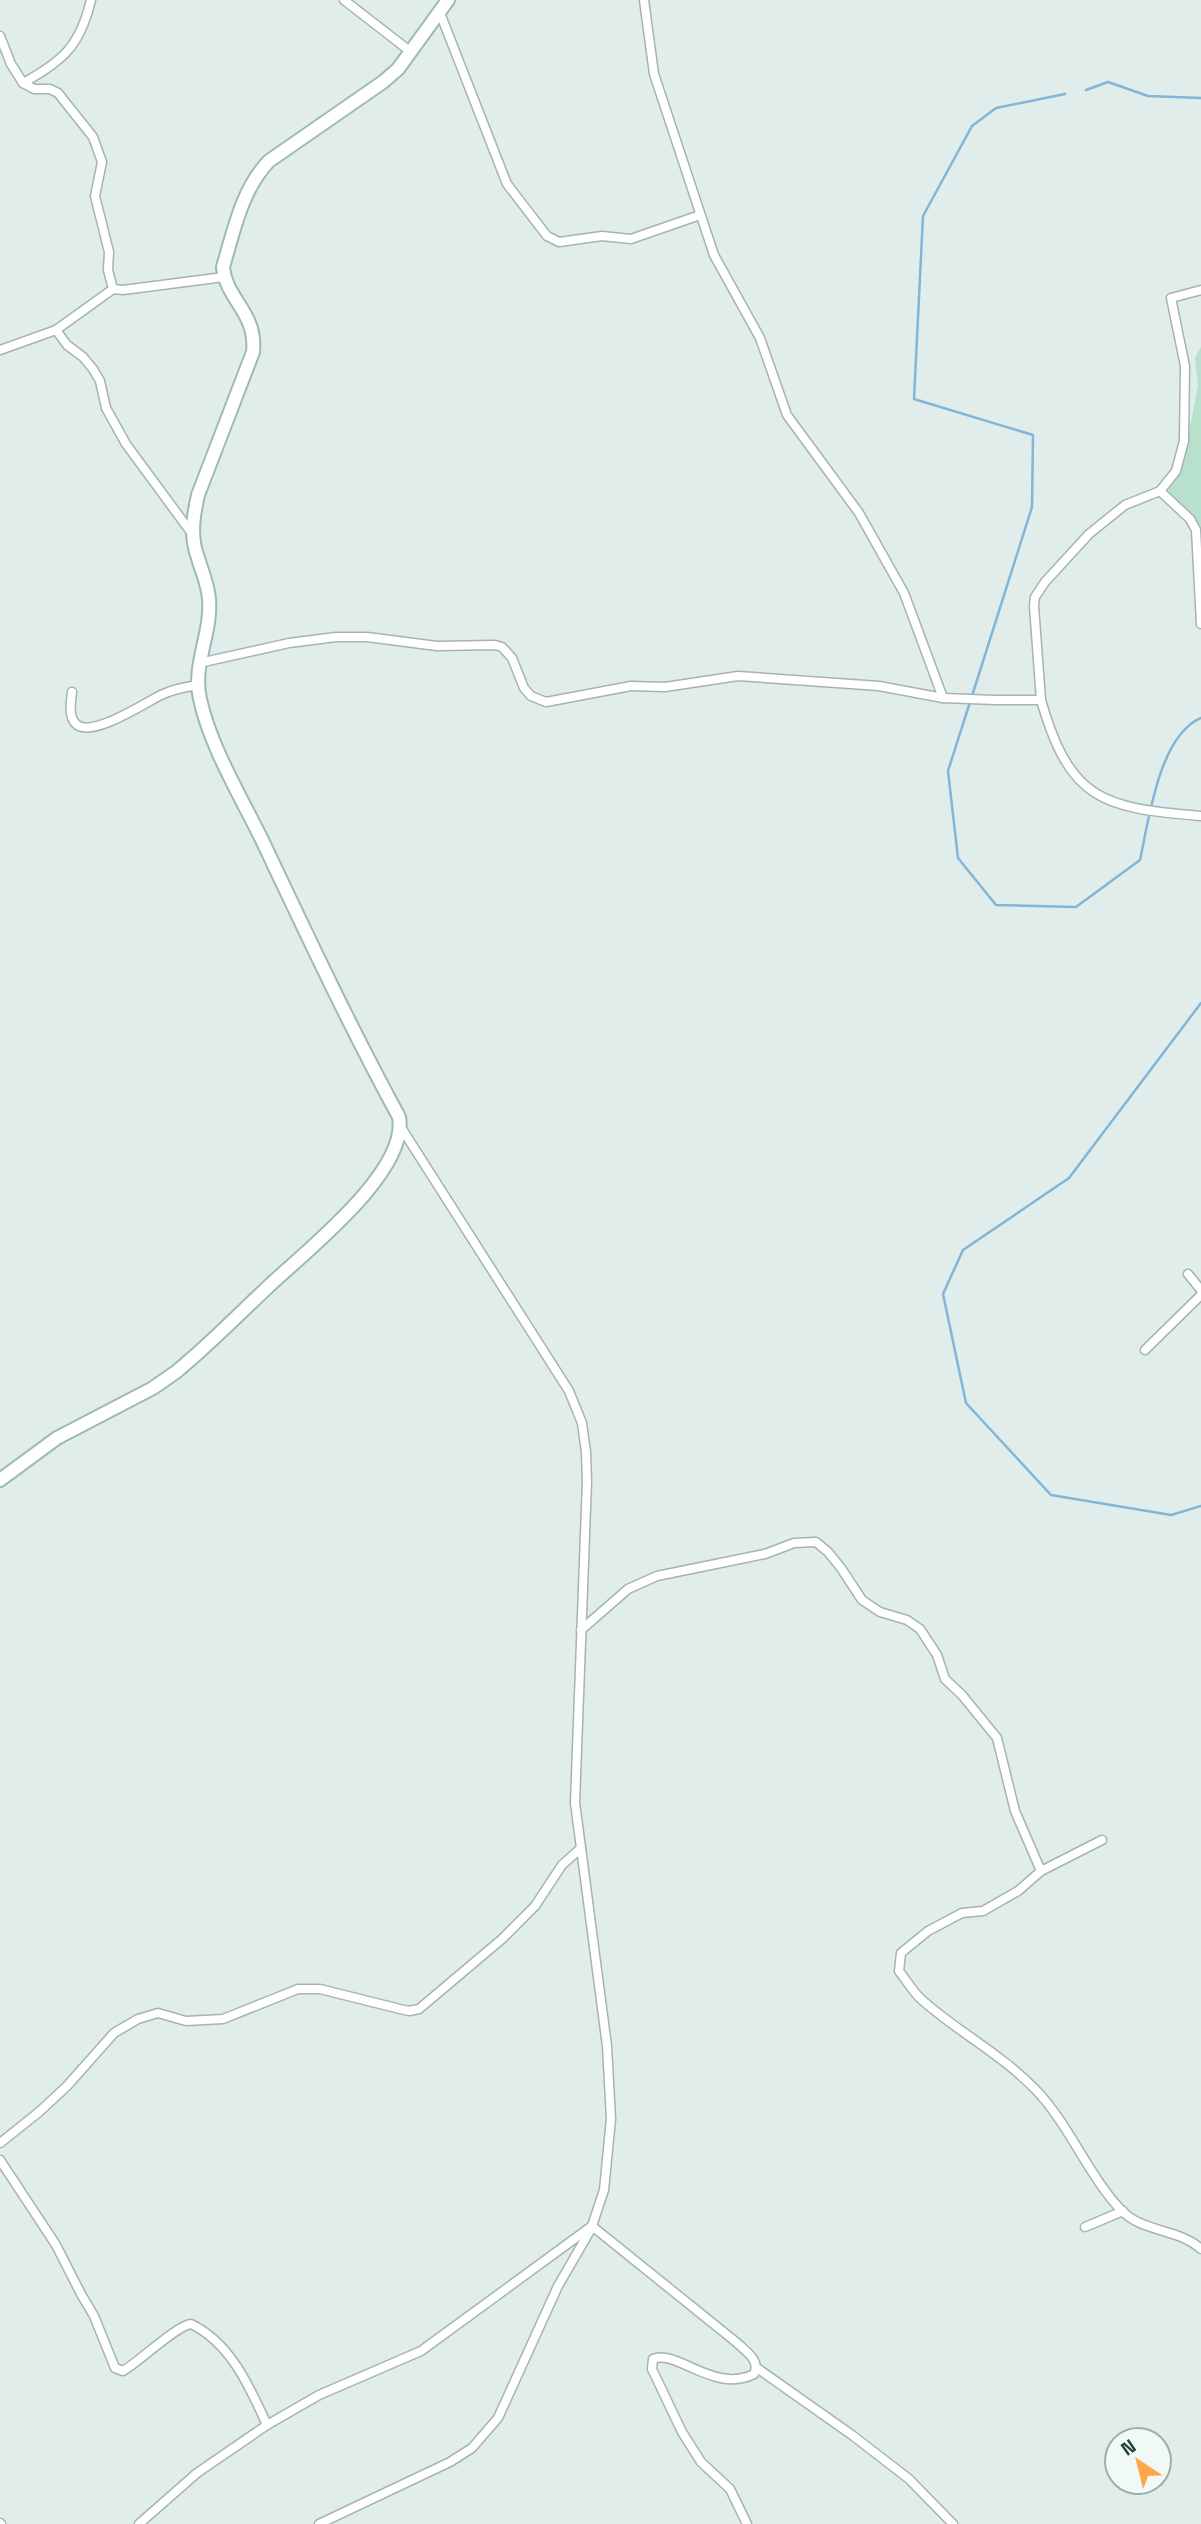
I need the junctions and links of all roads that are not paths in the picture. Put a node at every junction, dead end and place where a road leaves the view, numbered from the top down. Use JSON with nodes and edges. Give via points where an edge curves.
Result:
{"nodes":[{"id":1,"x":91,"y":0,"type":"edge"},
{"id":2,"x":344,"y":0,"type":"edge"},
{"id":3,"x":448,"y":0,"type":"edge"},
{"id":4,"x":644,"y":0,"type":"edge"},
{"id":5,"x":440,"y":13,"type":"junction"},
{"id":6,"x":0,"y":36,"type":"edge"},
{"id":7,"x":411,"y":52,"type":"junction"},
{"id":8,"x":23,"y":83,"type":"junction"},
{"id":9,"x":701,"y":215,"type":"junction"},
{"id":10,"x":224,"y":277,"type":"junction"},
{"id":11,"x":113,"y":289,"type":"junction"},
{"id":12,"x":1201,"y":290,"type":"edge"},
{"id":13,"x":55,"y":330,"type":"junction"},
{"id":14,"x":0,"y":350,"type":"edge"},
{"id":15,"x":1160,"y":491,"type":"junction"},
{"id":16,"x":193,"y":535,"type":"junction"},
{"id":17,"x":1201,"y":624,"type":"edge"},
{"id":18,"x":199,"y":663,"type":"junction"},
{"id":19,"x":198,"y":685,"type":"junction"},
{"id":20,"x":72,"y":692,"type":"dead end"},
{"id":21,"x":943,"y":698,"type":"junction"},
{"id":22,"x":1041,"y":700,"type":"junction"},
{"id":23,"x":1201,"y":816,"type":"edge"},
{"id":24,"x":401,"y":1129,"type":"junction"},
{"id":25,"x":1188,"y":1274,"type":"dead end"},
{"id":26,"x":1201,"y":1292,"type":"edge"},
{"id":27,"x":1144,"y":1350,"type":"dead end"},
{"id":28,"x":0,"y":1480,"type":"edge"},
{"id":29,"x":581,"y":1630,"type":"junction"},
{"id":30,"x":1102,"y":1840,"type":"dead end"},
{"id":31,"x":581,"y":1848,"type":"junction"},
{"id":32,"x":1041,"y":1871,"type":"junction"},
{"id":33,"x":0,"y":2143,"type":"edge"},
{"id":34,"x":0,"y":2160,"type":"edge"},
{"id":35,"x":1122,"y":2211,"type":"junction"},
{"id":36,"x":592,"y":2226,"type":"junction"},
{"id":37,"x":1085,"y":2227,"type":"dead end"},
{"id":38,"x":1201,"y":2249,"type":"edge"},
{"id":39,"x":757,"y":2368,"type":"junction"},
{"id":40,"x":267,"y":2426,"type":"junction"},
{"id":41,"x":139,"y":2524,"type":"edge"},
{"id":42,"x":319,"y":2524,"type":"edge"},
{"id":43,"x":747,"y":2524,"type":"edge"},
{"id":44,"x":953,"y":2524,"type":"edge"}],
"edges":[{"from":1,"to":8,"type":"street","via":[[84,27],[66,54]]},
{"from":2,"to":7,"type":"street"},
{"from":3,"to":5,"type":"street"},
{"from":4,"to":9,"type":"street","via":[[654,74]]},
{"from":5,"to":7,"type":"street"},
{"from":5,"to":9,"type":"street","via":[[507,184],[547,236],[559,242],[602,236],[631,239]]},
{"from":6,"to":8,"type":"street"},
{"from":7,"to":10,"type":"street","via":[[383,82],[260,170],[246,193],[223,267]]},
{"from":8,"to":11,"type":"street","via":[[58,93],[93,137],[102,162],[95,196]]},
{"from":9,"to":21,"type":"street","via":[[714,255],[760,338],[787,415],[859,513],[904,593]]},
{"from":10,"to":11,"type":"street"},
{"from":10,"to":16,"type":"street","via":[[253,329],[253,352],[198,495]]},
{"from":11,"to":13,"type":"street"},
{"from":12,"to":15,"type":"street","via":[[1171,298],[1185,366],[1184,441],[1176,471]]},
{"from":13,"to":14,"type":"street"},
{"from":13,"to":16,"type":"street","via":[[93,369],[106,408],[126,444]]},
{"from":15,"to":17,"type":"street","via":[[1194,525]]},
{"from":15,"to":22,"type":"street","via":[[1125,505],[1102,522],[1035,597]]},
{"from":16,"to":18,"type":"street","via":[[209,604]]},
{"from":18,"to":19,"type":"street"},
{"from":18,"to":21,"type":"street","via":[[336,637],[437,646],[484,643],[502,648],[512,658],[524,688],[546,702],[631,686],[665,687],[738,676],[879,686]]},
{"from":19,"to":20,"type":"street","via":[[172,691],[123,716],[88,727],[74,722]]},
{"from":19,"to":24,"type":"street","via":[[219,751],[359,1043],[400,1117]]},
{"from":21,"to":22,"type":"street"},
{"from":22,"to":23,"type":"street","via":[[1065,762],[1078,781],[1104,799],[1129,808]]},
{"from":24,"to":28,"type":"street","via":[[389,1161],[361,1198],[208,1345],[153,1388],[57,1438]]},
{"from":24,"to":29,"type":"street","via":[[569,1391],[582,1423],[587,1480]]},
{"from":25,"to":26,"type":"street"},
{"from":26,"to":27,"type":"street"},
{"from":29,"to":31,"type":"street","via":[[575,1802]]},
{"from":29,"to":32,"type":"street","via":[[628,1589],[657,1576],[765,1554],[794,1543],[816,1542],[841,1568],[862,1601],[920,1629],[937,1655],[945,1679],[997,1738],[1015,1811]]},
{"from":30,"to":32,"type":"street"},
{"from":31,"to":33,"type":"street","via":[[562,1865],[519,1923],[419,2009],[400,2009],[320,1989],[298,1989],[223,2019],[186,2021],[158,2013],[138,2019],[114,2033],[67,2086]]},
{"from":31,"to":36,"type":"street","via":[[607,2046],[611,2119],[604,2190]]},
{"from":32,"to":35,"type":"street","via":[[983,1911],[962,1913],[928,1931],[901,1953],[899,1971],[923,2001],[996,2054],[1036,2090]]},
{"from":34,"to":40,"type":"street","via":[[56,2245],[94,2316],[115,2368],[123,2371],[191,2324],[234,2363]]},
{"from":35,"to":37,"type":"street"},
{"from":35,"to":38,"type":"street","via":[[1148,2228],[1166,2231]]},
{"from":36,"to":39,"type":"street","via":[[736,2342]]},
{"from":36,"to":40,"type":"street","via":[[421,2351],[319,2395]]},
{"from":36,"to":42,"type":"street","via":[[558,2286],[498,2418],[485,2435],[450,2462]]},
{"from":39,"to":43,"type":"street","via":[[754,2374],[732,2381],[662,2357],[652,2363],[658,2386],[682,2432],[701,2462],[730,2489]]},
{"from":39,"to":44,"type":"street","via":[[909,2479]]},
{"from":40,"to":41,"type":"street","via":[[197,2473]]}]}
